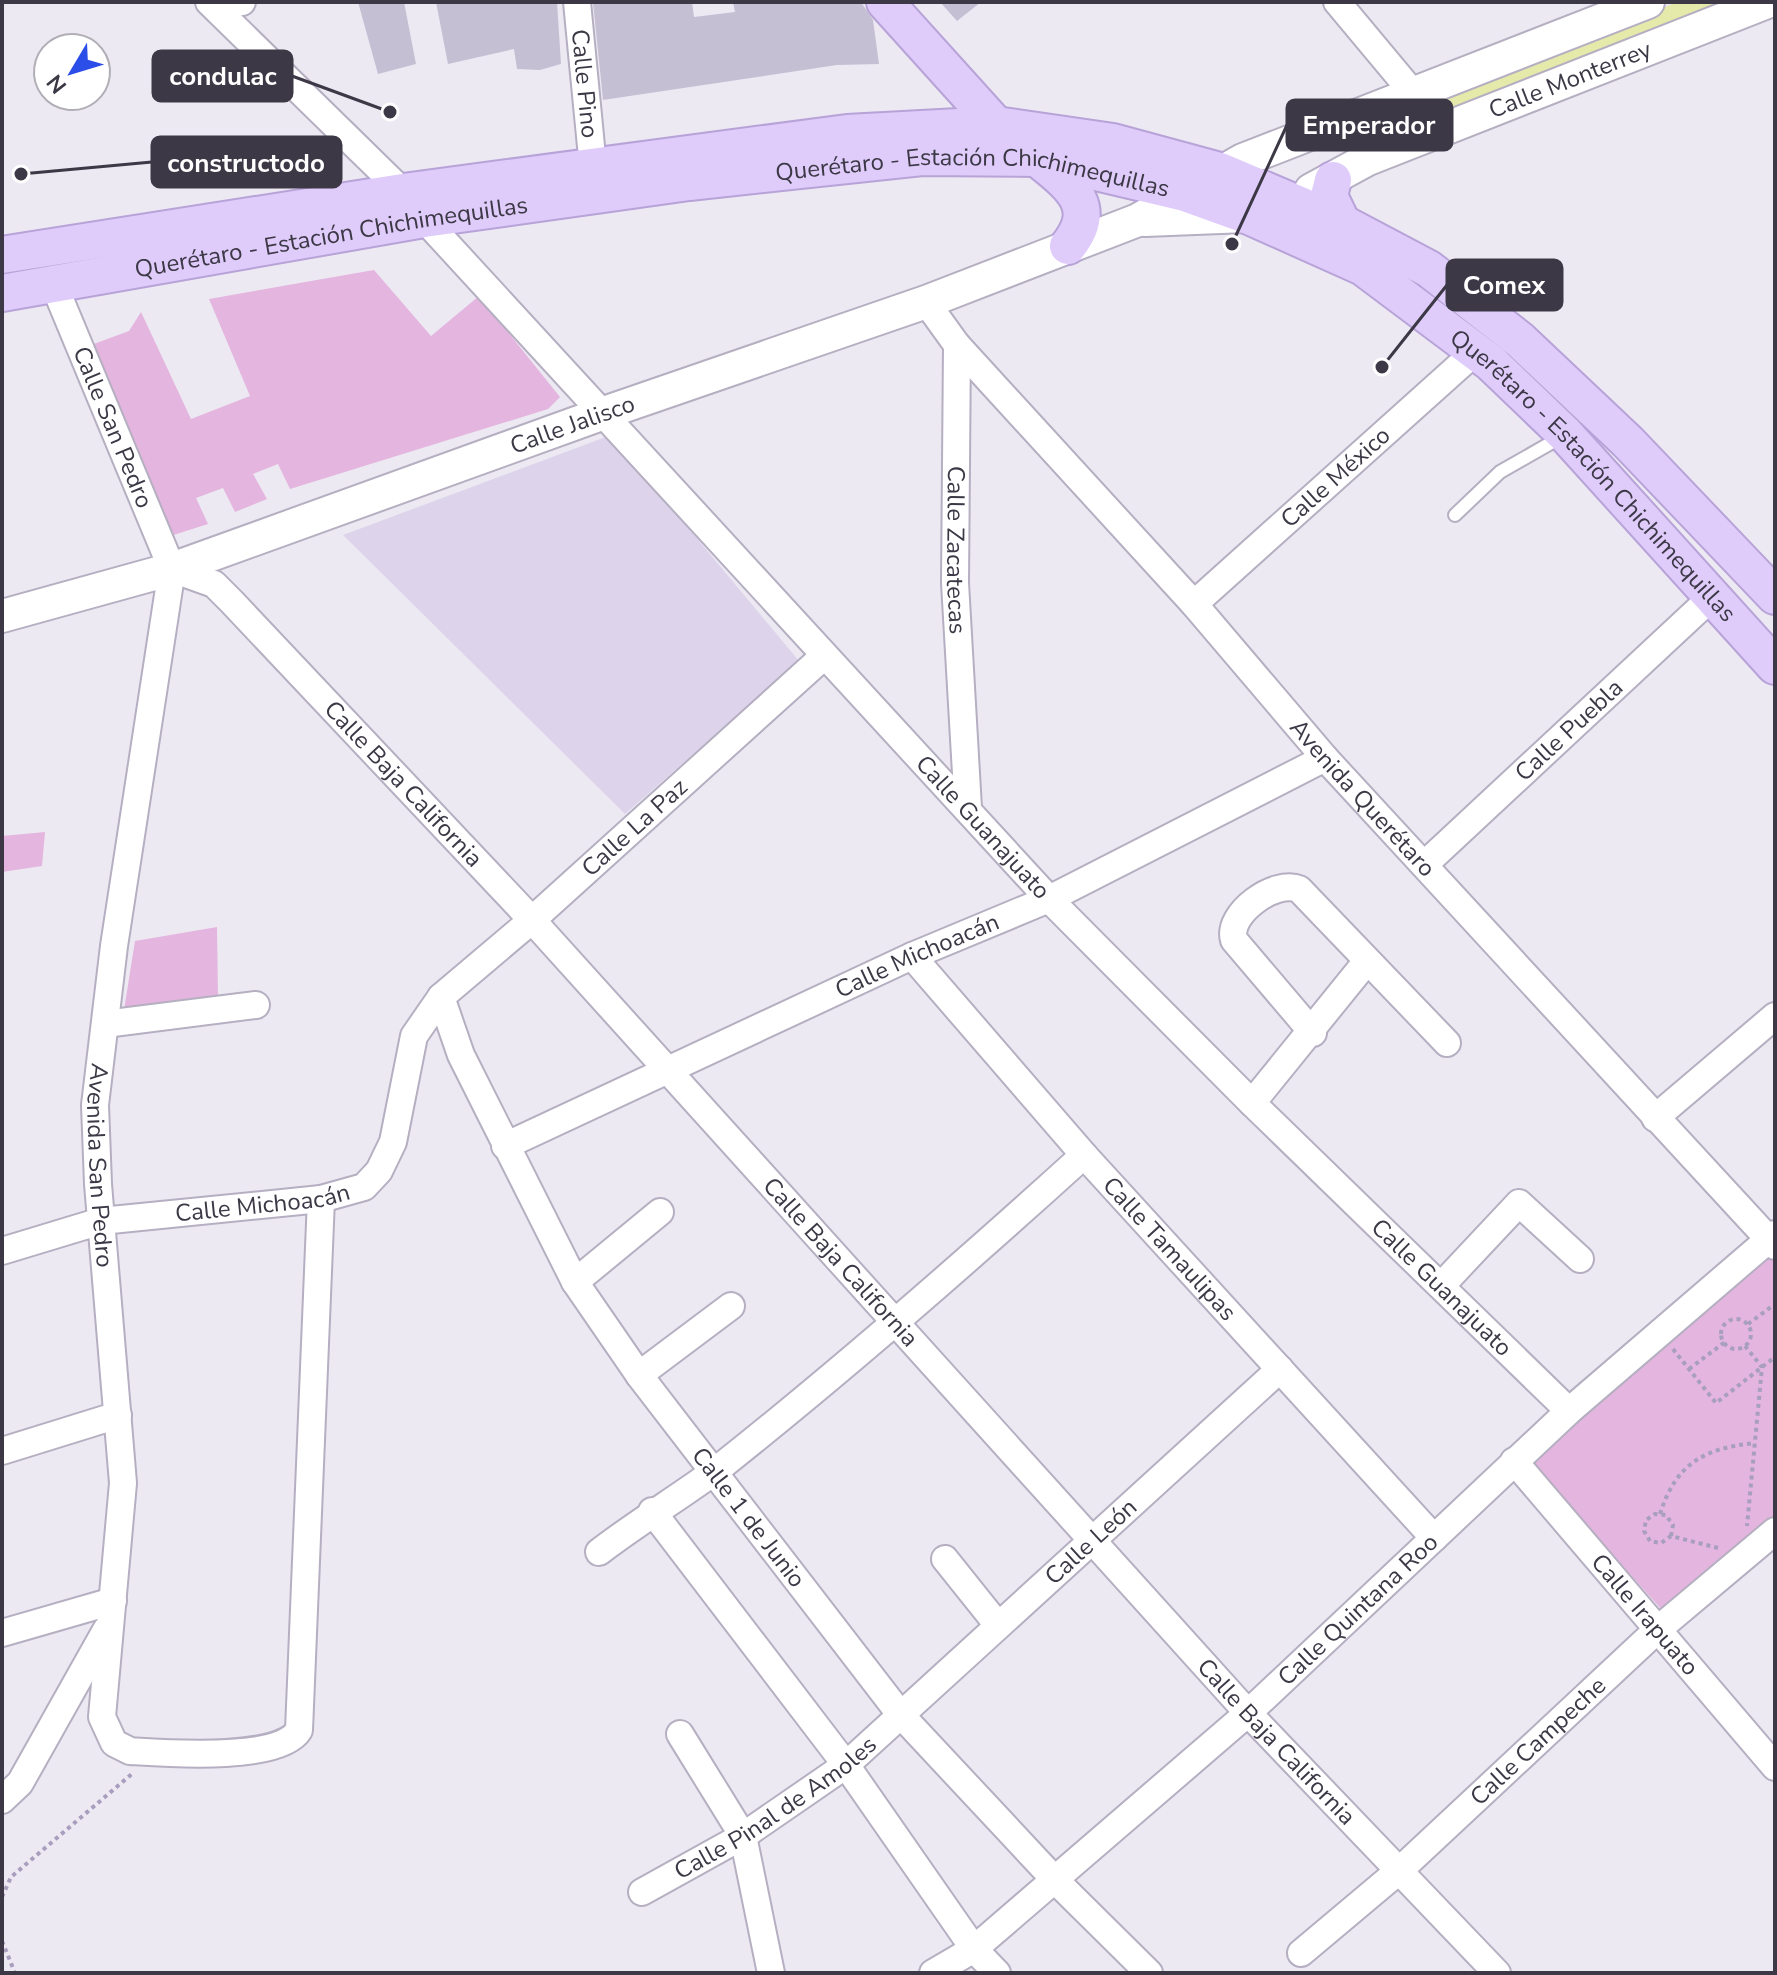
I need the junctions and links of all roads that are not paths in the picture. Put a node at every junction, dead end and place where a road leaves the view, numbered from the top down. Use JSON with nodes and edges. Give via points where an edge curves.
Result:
{"nodes":[{"id":1,"x":242,"y":2,"type":"edge"},
{"id":2,"x":577,"y":2,"type":"edge"},
{"id":3,"x":885,"y":2,"type":"edge"},
{"id":4,"x":1337,"y":2,"type":"edge"},
{"id":5,"x":1767,"y":2,"type":"edge"},
{"id":6,"x":1640,"y":3,"type":"edge"},
{"id":7,"x":211,"y":4,"type":"edge"},
{"id":8,"x":1413,"y":93,"type":"junction"},
{"id":9,"x":1360,"y":115,"type":"junction"},
{"id":10,"x":996,"y":125,"type":"junction"},
{"id":11,"x":1037,"y":158,"type":"junction"},
{"id":12,"x":1368,"y":159,"type":"junction"},
{"id":13,"x":593,"y":167,"type":"junction"},
{"id":14,"x":1220,"y":171,"type":"junction"},
{"id":15,"x":1333,"y":180,"type":"junction"},
{"id":16,"x":1185,"y":193,"type":"junction"},
{"id":17,"x":1290,"y":200,"type":"junction"},
{"id":18,"x":414,"y":206,"type":"junction"},
{"id":19,"x":1249,"y":216,"type":"junction"},
{"id":20,"x":1138,"y":220,"type":"junction"},
{"id":21,"x":1342,"y":223,"type":"junction"},
{"id":22,"x":1068,"y":246,"type":"junction"},
{"id":23,"x":2,"y":255,"type":"edge"},
{"id":24,"x":54,"y":285,"type":"junction"},
{"id":25,"x":2,"y":293,"type":"edge"},
{"id":26,"x":926,"y":302,"type":"junction"},
{"id":27,"x":957,"y":345,"type":"junction"},
{"id":28,"x":1476,"y":351,"type":"junction"},
{"id":29,"x":604,"y":413,"type":"junction"},
{"id":30,"x":1565,"y":434,"type":"junction"},
{"id":31,"x":1455,"y":515,"type":"dead end"},
{"id":32,"x":172,"y":569,"type":"junction"},
{"id":33,"x":1714,"y":595,"type":"junction"},
{"id":34,"x":1775,"y":596,"type":"edge"},
{"id":35,"x":1194,"y":604,"type":"junction"},
{"id":36,"x":2,"y":616,"type":"edge"},
{"id":37,"x":824,"y":656,"type":"junction"},
{"id":38,"x":1775,"y":666,"type":"edge"},
{"id":39,"x":1325,"y":758,"type":"junction"},
{"id":40,"x":968,"y":808,"type":"junction"},
{"id":41,"x":1424,"y":865,"type":"junction"},
{"id":42,"x":1049,"y":899,"type":"junction"},
{"id":43,"x":532,"y":920,"type":"junction"},
{"id":44,"x":912,"y":956,"type":"junction"},
{"id":45,"x":1367,"y":961,"type":"junction"},
{"id":46,"x":441,"y":997,"type":"junction"},
{"id":47,"x":256,"y":1005,"type":"dead end"},
{"id":48,"x":1775,"y":1016,"type":"edge"},
{"id":49,"x":105,"y":1024,"type":"junction"},
{"id":50,"x":1313,"y":1033,"type":"junction"},
{"id":51,"x":1447,"y":1043,"type":"dead end"},
{"id":52,"x":668,"y":1073,"type":"junction"},
{"id":53,"x":1252,"y":1103,"type":"junction"},
{"id":54,"x":1655,"y":1118,"type":"junction"},
{"id":55,"x":505,"y":1146,"type":"junction"},
{"id":56,"x":1084,"y":1155,"type":"junction"},
{"id":57,"x":321,"y":1199,"type":"junction"},
{"id":58,"x":660,"y":1212,"type":"dead end"},
{"id":59,"x":101,"y":1221,"type":"junction"},
{"id":60,"x":1773,"y":1240,"type":"edge"},
{"id":61,"x":2,"y":1251,"type":"edge"},
{"id":62,"x":1580,"y":1259,"type":"dead end"},
{"id":63,"x":575,"y":1282,"type":"junction"},
{"id":64,"x":1441,"y":1286,"type":"junction"},
{"id":65,"x":731,"y":1306,"type":"dead end"},
{"id":66,"x":896,"y":1325,"type":"junction"},
{"id":67,"x":1280,"y":1369,"type":"junction"},
{"id":68,"x":639,"y":1375,"type":"junction"},
{"id":69,"x":1569,"y":1411,"type":"junction"},
{"id":70,"x":118,"y":1415,"type":"junction"},
{"id":71,"x":2,"y":1451,"type":"edge"},
{"id":72,"x":1514,"y":1461,"type":"junction"},
{"id":73,"x":715,"y":1471,"type":"junction"},
{"id":74,"x":652,"y":1511,"type":"junction"},
{"id":75,"x":1775,"y":1531,"type":"edge"},
{"id":76,"x":1092,"y":1537,"type":"junction"},
{"id":77,"x":1434,"y":1538,"type":"junction"},
{"id":78,"x":599,"y":1552,"type":"dead end"},
{"id":79,"x":945,"y":1559,"type":"dead end"},
{"id":80,"x":111,"y":1612,"type":"junction"},
{"id":81,"x":997,"y":1624,"type":"junction"},
{"id":82,"x":1656,"y":1631,"type":"junction"},
{"id":83,"x":2,"y":1633,"type":"edge"},
{"id":84,"x":1248,"y":1713,"type":"junction"},
{"id":85,"x":900,"y":1714,"type":"junction"},
{"id":86,"x":680,"y":1734,"type":"dead end"},
{"id":87,"x":846,"y":1765,"type":"junction"},
{"id":88,"x":1775,"y":1767,"type":"edge"},
{"id":89,"x":2,"y":1800,"type":"edge"},
{"id":90,"x":743,"y":1836,"type":"junction"},
{"id":91,"x":1401,"y":1869,"type":"junction"},
{"id":92,"x":1056,"y":1881,"type":"junction"},
{"id":93,"x":642,"y":1892,"type":"dead end"},
{"id":94,"x":974,"y":1949,"type":"junction"},
{"id":95,"x":1301,"y":1953,"type":"dead end"},
{"id":96,"x":771,"y":1973,"type":"edge"},
{"id":97,"x":933,"y":1973,"type":"edge"},
{"id":98,"x":997,"y":1973,"type":"edge"},
{"id":99,"x":1149,"y":1973,"type":"edge"},
{"id":100,"x":1497,"y":1973,"type":"edge"}],
"edges":[{"from":1,"to":7,"type":"street"},
{"from":2,"to":13,"type":"street","name":"Calle Pino"},
{"from":3,"to":10,"type":"main road"},
{"from":4,"to":8,"type":"street"},
{"from":5,"to":12,"type":"street","name":"Calle Monterrey"},
{"from":6,"to":8,"type":"street","name":"Calle Monterrey"},
{"from":7,"to":18,"type":"street","name":"Calle Guanajuato"},
{"from":8,"to":9,"type":"street","name":"Calle Monterrey"},
{"from":9,"to":12,"type":"street","via":[[1350,123],[1348,146]]},
{"from":9,"to":14,"type":"street","name":"Calle Monterrey"},
{"from":10,"to":13,"type":"main road","name":"Querétaro - Estación Chichimequillas","via":[[847,133]]},
{"from":10,"to":14,"type":"main road","name":"Querétaro - Estación Chichimequillas","via":[[1113,142]]},
{"from":11,"to":16,"type":"main road","name":"Querétaro - Estación Chichimequillas"},
{"from":11,"to":18,"type":"main road","name":"Querétaro - Estación Chichimequillas","via":[[922,157]]},
{"from":11,"to":22,"type":"main road","via":[[1065,180],[1081,207],[1081,231]]},
{"from":12,"to":15,"type":"street","name":"Calle Monterrey"},
{"from":13,"to":18,"type":"main road","name":"Querétaro - Estación Chichimequillas"},
{"from":14,"to":16,"type":"street","name":"Calle Monterrey"},
{"from":14,"to":17,"type":"main road","name":"Querétaro - Estación Chichimequillas"},
{"from":15,"to":17,"type":"street","name":"Calle Monterrey"},
{"from":15,"to":21,"type":"main road","via":[[1329,196]]},
{"from":16,"to":19,"type":"main road","name":"Querétaro - Estación Chichimequillas"},
{"from":16,"to":20,"type":"street","name":"Calle Jalisco"},
{"from":17,"to":19,"type":"street","name":"Calle Monterrey"},
{"from":17,"to":21,"type":"main road","name":"Querétaro - Estación Chichimequillas"},
{"from":18,"to":23,"type":"main road","name":"Querétaro - Estación Chichimequillas"},
{"from":18,"to":24,"type":"main road","name":"Querétaro - Estación Chichimequillas"},
{"from":18,"to":29,"type":"street","name":"Calle Guanajuato"},
{"from":19,"to":20,"type":"street","name":"Calle Jalisco"},
{"from":19,"to":28,"type":"main road","name":"Querétaro - Estación Chichimequillas","via":[[1363,267]]},
{"from":20,"to":22,"type":"street","name":"Calle Jalisco"},
{"from":21,"to":34,"type":"main road","name":"Querétaro - Estación Chichimequillas","via":[[1429,269],[1520,340],[1628,442]]},
{"from":22,"to":26,"type":"street","name":"Calle Jalisco"},
{"from":24,"to":25,"type":"main road","name":"Querétaro - Estación Chichimequillas"},
{"from":24,"to":32,"type":"street","name":"Calle San Pedro"},
{"from":26,"to":27,"type":"street"},
{"from":26,"to":29,"type":"street","name":"Calle Jalisco"},
{"from":27,"to":35,"type":"street","name":"Avenida Querétaro"},
{"from":27,"to":40,"type":"street","name":"Calle Zacatecas","via":[[955,583]]},
{"from":28,"to":30,"type":"main road","name":"Querétaro - Estación Chichimequillas"},
{"from":28,"to":35,"type":"street","name":"Calle México"},
{"from":29,"to":32,"type":"street","name":"Calle Jalisco"},
{"from":29,"to":37,"type":"street","name":"Calle Guanajuato"},
{"from":30,"to":31,"type":"lane","via":[[1500,472]]},
{"from":30,"to":33,"type":"main road","name":"Querétaro - Estación Chichimequillas"},
{"from":32,"to":36,"type":"street","name":"Calle Jalisco"},
{"from":32,"to":43,"type":"street","name":"Calle Baja California","via":[[214,584]]},
{"from":32,"to":49,"type":"street","name":"Avenida San Pedro"},
{"from":33,"to":38,"type":"main road","name":"Querétaro - Estación Chichimequillas"},
{"from":33,"to":41,"type":"street","name":"Calle Puebla"},
{"from":35,"to":39,"type":"street","name":"Avenida Querétaro"},
{"from":37,"to":40,"type":"street","name":"Calle Guanajuato"},
{"from":37,"to":43,"type":"street","name":"Calle La Paz"},
{"from":39,"to":41,"type":"street","name":"Avenida Querétaro"},
{"from":39,"to":42,"type":"street","name":"Calle Michoacán"},
{"from":40,"to":42,"type":"street","name":"Calle Guanajuato"},
{"from":41,"to":54,"type":"street","name":"Avenida Querétaro"},
{"from":42,"to":44,"type":"street","name":"Calle Michoacán"},
{"from":42,"to":53,"type":"street","name":"Calle Guanajuato"},
{"from":43,"to":46,"type":"street","name":"Calle La Paz"},
{"from":43,"to":52,"type":"street","name":"Calle Baja California"},
{"from":44,"to":52,"type":"street","name":"Calle Michoacán"},
{"from":44,"to":56,"type":"street","name":"Calle Tamaulipas"},
{"from":45,"to":50,"type":"street"},
{"from":45,"to":50,"type":"street","via":[[1299,889],[1289,885],[1236,917],[1234,940]]},
{"from":45,"to":51,"type":"street"},
{"from":46,"to":55,"type":"street","name":"Calle 1 de Junio","via":[[461,1055]]},
{"from":46,"to":57,"type":"street","name":"Calle Michoacán","via":[[414,1036],[393,1142],[379,1171],[364,1187]]},
{"from":47,"to":49,"type":"street"},
{"from":48,"to":54,"type":"street"},
{"from":49,"to":59,"type":"street","name":"Avenida San Pedro","via":[[95,1105]]},
{"from":50,"to":53,"type":"street"},
{"from":52,"to":55,"type":"street","name":"Calle Michoacán"},
{"from":52,"to":66,"type":"street","name":"Calle Baja California"},
{"from":53,"to":64,"type":"street","name":"Calle Guanajuato"},
{"from":54,"to":60,"type":"street","name":"Avenida Querétaro"},
{"from":55,"to":63,"type":"street","name":"Calle 1 de Junio"},
{"from":56,"to":66,"type":"street"},
{"from":56,"to":67,"type":"street","name":"Calle Tamaulipas"},
{"from":57,"to":59,"type":"street","name":"Calle Michoacán"},
{"from":57,"to":80,"type":"street","name":"Avenida San Pedro","via":[[299,1730],[294,1738],[235,1752],[130,1751],[114,1743],[102,1717]]},
{"from":58,"to":63,"type":"street"},
{"from":59,"to":61,"type":"street","name":"Calle Michoacán"},
{"from":59,"to":70,"type":"street","name":"Avenida San Pedro"},
{"from":60,"to":69,"type":"street","name":"Calle Quintana Roo"},
{"from":62,"to":64,"type":"street","via":[[1519,1203]]},
{"from":63,"to":68,"type":"street","name":"Calle 1 de Junio"},
{"from":64,"to":69,"type":"street","name":"Calle Guanajuato"},
{"from":65,"to":68,"type":"street"},
{"from":66,"to":73,"type":"street"},
{"from":66,"to":76,"type":"street","name":"Calle Baja California"},
{"from":67,"to":76,"type":"street","name":"Calle León"},
{"from":67,"to":77,"type":"street","name":"Calle Tamaulipas"},
{"from":68,"to":73,"type":"street","name":"Calle 1 de Junio"},
{"from":69,"to":72,"type":"street","name":"Calle Quintana Roo"},
{"from":70,"to":71,"type":"street"},
{"from":70,"to":80,"type":"street","name":"Avenida San Pedro","via":[[123,1483]]},
{"from":72,"to":77,"type":"street","name":"Calle Quintana Roo"},
{"from":72,"to":82,"type":"street","name":"Calle Irapuato"},
{"from":73,"to":74,"type":"street"},
{"from":73,"to":85,"type":"street","name":"Calle 1 de Junio"},
{"from":74,"to":78,"type":"street"},
{"from":74,"to":87,"type":"street"},
{"from":75,"to":82,"type":"street","name":"Calle Campeche"},
{"from":76,"to":81,"type":"street","name":"Calle León"},
{"from":76,"to":84,"type":"street","name":"Calle Baja California"},
{"from":77,"to":84,"type":"street","name":"Calle Quintana Roo"},
{"from":79,"to":81,"type":"street"},
{"from":80,"to":83,"type":"street"},
{"from":80,"to":89,"type":"street","via":[[20,1783]]},
{"from":81,"to":85,"type":"street","name":"Calle León"},
{"from":82,"to":88,"type":"street","name":"Calle Irapuato"},
{"from":82,"to":91,"type":"street","name":"Calle Campeche"},
{"from":84,"to":91,"type":"street","name":"Calle Baja California"},
{"from":84,"to":92,"type":"street","name":"Calle Quintana Roo"},
{"from":85,"to":87,"type":"street","name":"Calle Pinal de Amoles"},
{"from":85,"to":92,"type":"street","name":"Calle 1 de Junio"},
{"from":86,"to":90,"type":"street"},
{"from":87,"to":90,"type":"street","name":"Calle Pinal de Amoles"},
{"from":87,"to":94,"type":"street"},
{"from":90,"to":93,"type":"street","name":"Calle Pinal de Amoles"},
{"from":90,"to":96,"type":"street"},
{"from":91,"to":95,"type":"street","name":"Calle Campeche"},
{"from":91,"to":100,"type":"street","name":"Calle Baja California"},
{"from":92,"to":94,"type":"street","name":"Calle Quintana Roo"},
{"from":92,"to":99,"type":"street","name":"Calle 1 de Junio"},
{"from":94,"to":97,"type":"street","name":"Calle Quintana Roo"},
{"from":94,"to":98,"type":"street"}]}
